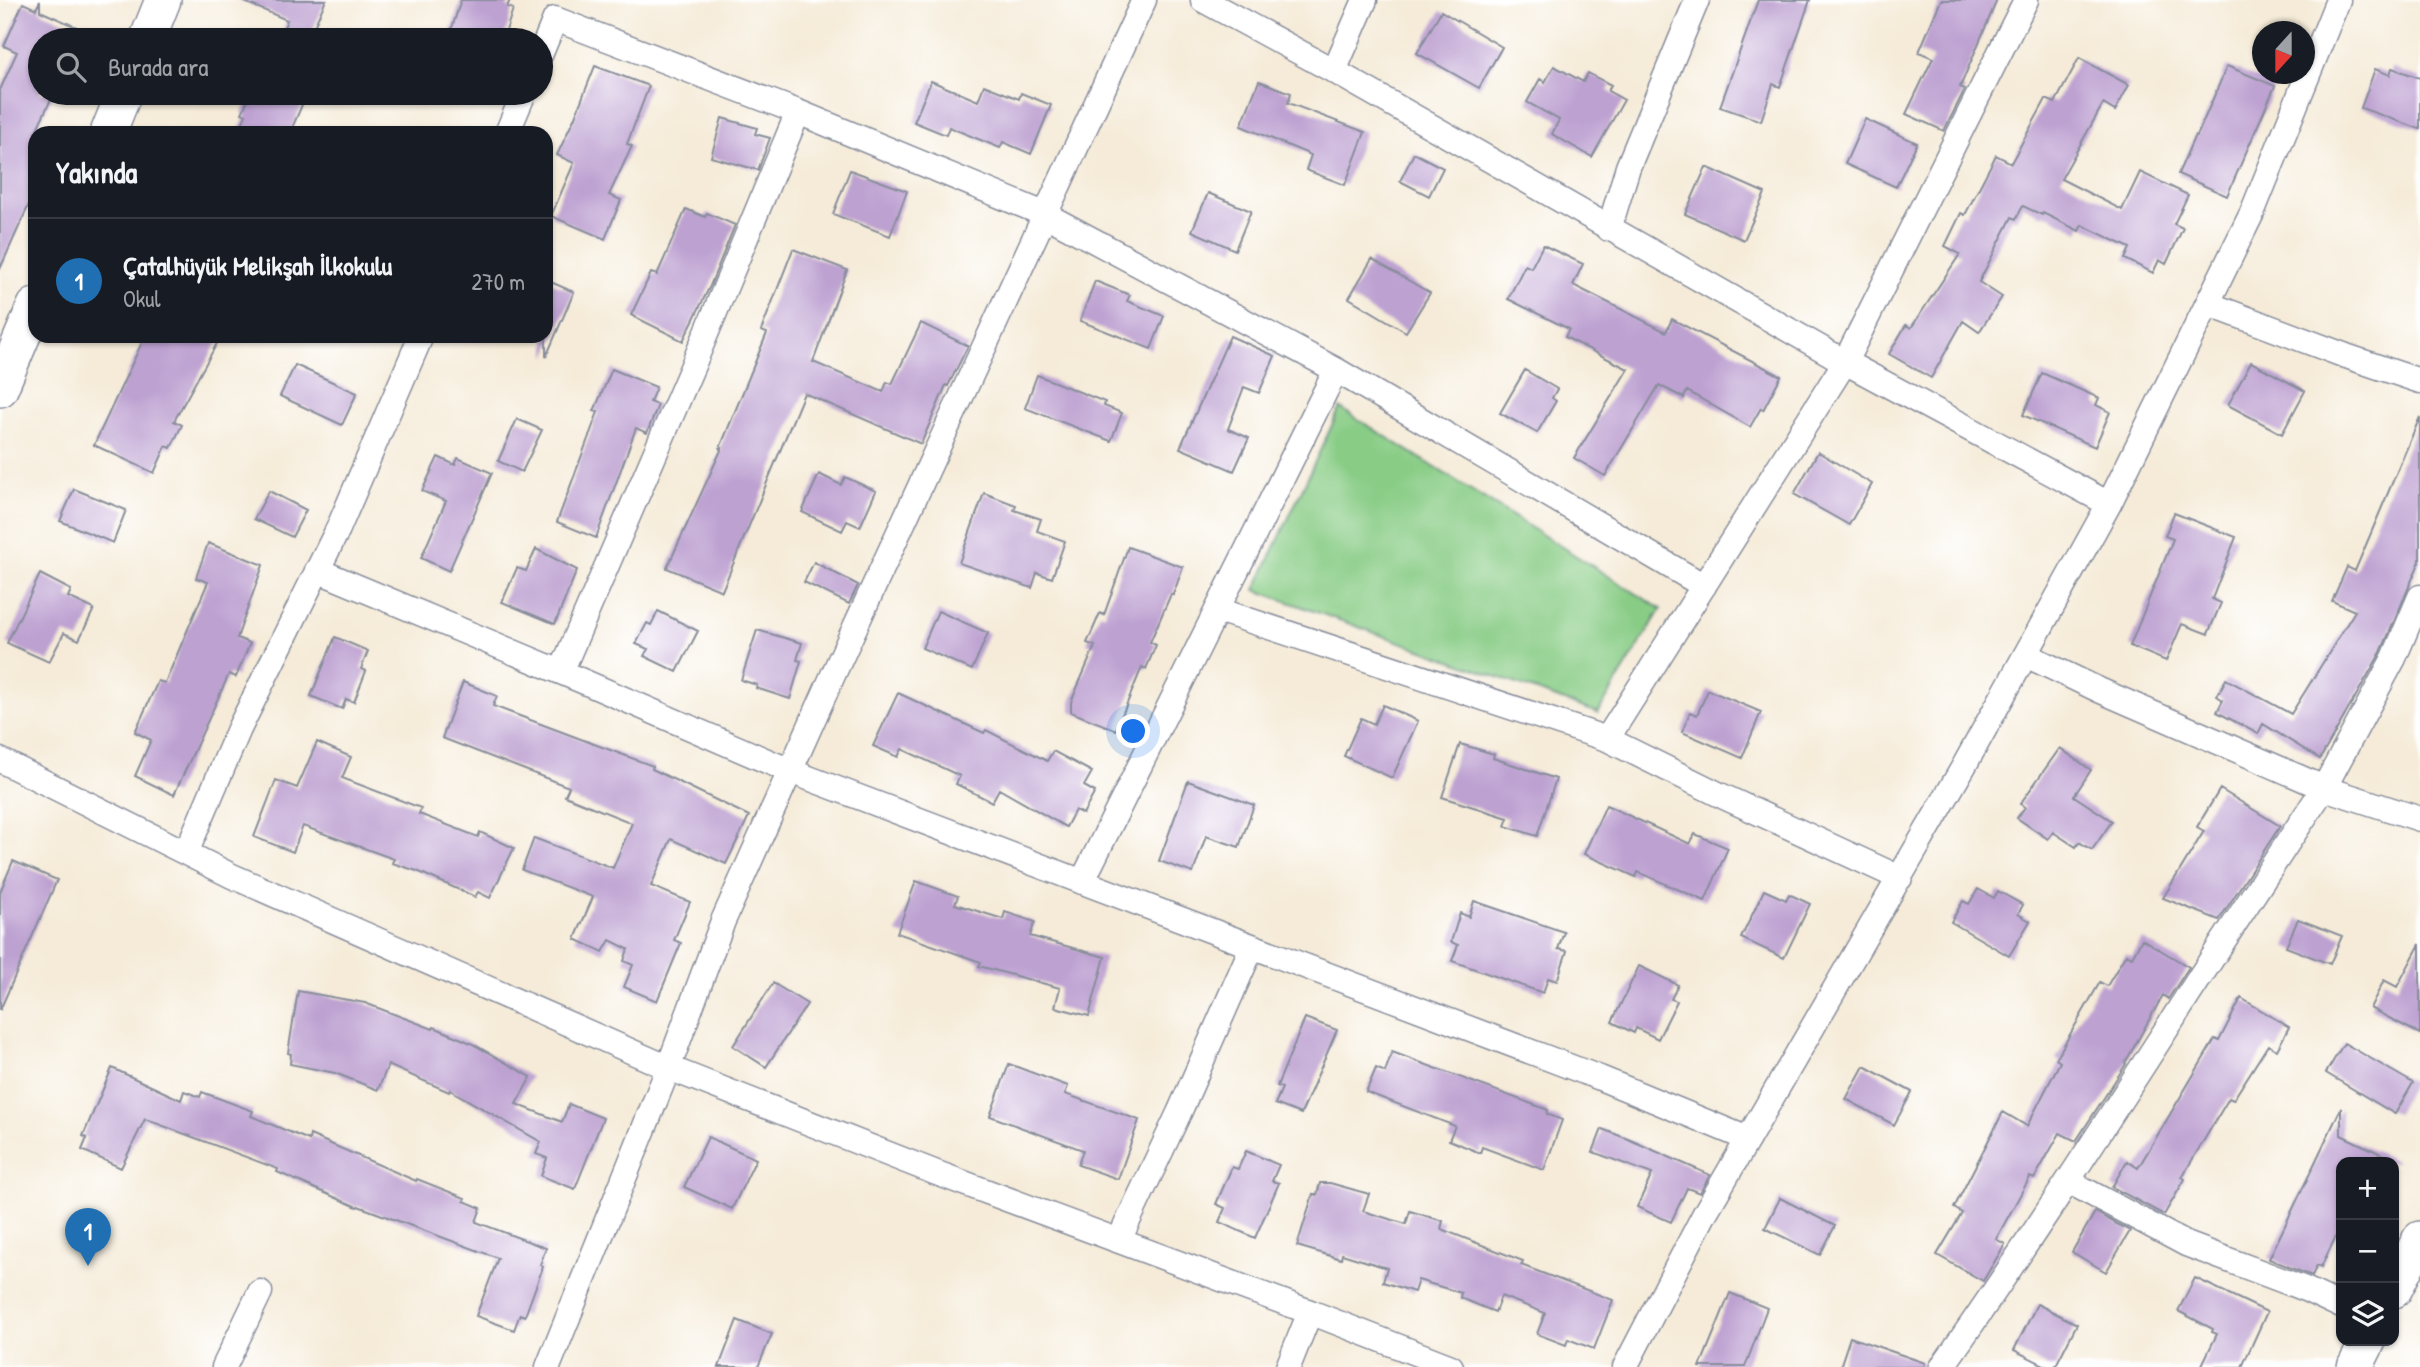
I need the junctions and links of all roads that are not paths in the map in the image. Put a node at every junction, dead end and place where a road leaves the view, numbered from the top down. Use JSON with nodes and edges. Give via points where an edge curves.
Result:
{"nodes":[{"id":1,"x":163,"y":0,"type":"edge"},
{"id":2,"x":1144,"y":0,"type":"edge"},
{"id":3,"x":1203,"y":0,"type":"edge"},
{"id":4,"x":1365,"y":0,"type":"edge"},
{"id":5,"x":1697,"y":0,"type":"edge"},
{"id":6,"x":2026,"y":0,"type":"edge"},
{"id":7,"x":2338,"y":0,"type":"edge"},
{"id":8,"x":559,"y":10,"type":"edge"},
{"id":9,"x":151,"y":28,"type":"edge"},
{"id":10,"x":551,"y":28,"type":"edge"},
{"id":11,"x":1334,"y":71,"type":"junction"},
{"id":12,"x":119,"y":105,"type":"edge"},
{"id":13,"x":519,"y":105,"type":"edge"},
{"id":14,"x":798,"y":112,"type":"junction"},
{"id":15,"x":111,"y":126,"type":"edge"},
{"id":16,"x":511,"y":126,"type":"edge"},
{"id":17,"x":1044,"y":214,"type":"junction"},
{"id":18,"x":1609,"y":229,"type":"junction"},
{"id":19,"x":2208,"y":304,"type":"junction"},
{"id":20,"x":28,"y":323,"type":"edge"},
{"id":21,"x":418,"y":343,"type":"edge"},
{"id":22,"x":1846,"y":362,"type":"junction"},
{"id":23,"x":1335,"y":370,"type":"junction"},
{"id":24,"x":2420,"y":381,"type":"edge"},
{"id":25,"x":0,"y":389,"type":"edge"},
{"id":26,"x":2109,"y":505,"type":"junction"},
{"id":27,"x":317,"y":570,"type":"junction"},
{"id":28,"x":1704,"y":586,"type":"junction"},
{"id":29,"x":2420,"y":597,"type":"edge"},
{"id":30,"x":1218,"y":610,"type":"junction"},
{"id":31,"x":2026,"y":655,"type":"junction"},
{"id":32,"x":561,"y":672,"type":"junction"},
{"id":33,"x":1607,"y":739,"type":"junction"},
{"id":34,"x":0,"y":760,"type":"edge"},
{"id":35,"x":790,"y":771,"type":"junction"},
{"id":36,"x":2324,"y":788,"type":"junction"},
{"id":37,"x":2420,"y":819,"type":"edge"},
{"id":38,"x":186,"y":853,"type":"junction"},
{"id":39,"x":1900,"y":878,"type":"junction"},
{"id":40,"x":1082,"y":882,"type":"junction"},
{"id":41,"x":1252,"y":947,"type":"junction"},
{"id":42,"x":669,"y":1068,"type":"junction"},
{"id":43,"x":1748,"y":1139,"type":"junction"},
{"id":44,"x":2068,"y":1181,"type":"junction"},
{"id":45,"x":2420,"y":1239,"type":"edge"},
{"id":46,"x":1119,"y":1240,"type":"junction"},
{"id":47,"x":2398,"y":1283,"type":"edge"},
{"id":48,"x":260,"y":1293,"type":"dead end"},
{"id":49,"x":2336,"y":1304,"type":"edge"},
{"id":50,"x":1311,"y":1312,"type":"junction"},
{"id":51,"x":2366,"y":1346,"type":"edge"},
{"id":52,"x":224,"y":1367,"type":"edge"},
{"id":53,"x":548,"y":1367,"type":"edge"},
{"id":54,"x":1288,"y":1367,"type":"edge"},
{"id":55,"x":1451,"y":1367,"type":"edge"},
{"id":56,"x":1625,"y":1367,"type":"edge"},
{"id":57,"x":1942,"y":1367,"type":"edge"},
{"id":58,"x":2355,"y":1367,"type":"edge"}],
"edges":[{"from":1,"to":9,"type":"street"},
{"from":2,"to":17,"type":"street"},
{"from":3,"to":11,"type":"street"},
{"from":4,"to":11,"type":"street"},
{"from":5,"to":18,"type":"street","via":[[1628,167]]},
{"from":6,"to":22,"type":"street"},
{"from":7,"to":19,"type":"street","via":[[2252,213]]},
{"from":8,"to":10,"type":"street"},
{"from":8,"to":14,"type":"street"},
{"from":11,"to":18,"type":"street"},
{"from":12,"to":15,"type":"street"},
{"from":13,"to":16,"type":"street"},
{"from":14,"to":17,"type":"street"},
{"from":14,"to":32,"type":"street"},
{"from":17,"to":23,"type":"street"},
{"from":17,"to":35,"type":"street"},
{"from":18,"to":22,"type":"street"},
{"from":19,"to":24,"type":"street"},
{"from":19,"to":26,"type":"street"},
{"from":20,"to":25,"type":"street"},
{"from":21,"to":27,"type":"street"},
{"from":22,"to":26,"type":"street"},
{"from":22,"to":28,"type":"street"},
{"from":23,"to":28,"type":"street"},
{"from":23,"to":30,"type":"street"},
{"from":26,"to":31,"type":"street"},
{"from":27,"to":32,"type":"street"},
{"from":27,"to":38,"type":"street","via":[[239,729]]},
{"from":28,"to":33,"type":"street"},
{"from":29,"to":36,"type":"street","via":[[2394,658]]},
{"from":30,"to":33,"type":"street"},
{"from":30,"to":40,"type":"street"},
{"from":31,"to":36,"type":"street"},
{"from":31,"to":39,"type":"street"},
{"from":32,"to":35,"type":"street"},
{"from":33,"to":39,"type":"street"},
{"from":34,"to":38,"type":"street"},
{"from":35,"to":40,"type":"street"},
{"from":35,"to":42,"type":"street","via":[[723,921]]},
{"from":36,"to":37,"type":"street"},
{"from":36,"to":44,"type":"street"},
{"from":38,"to":42,"type":"street"},
{"from":39,"to":43,"type":"street"},
{"from":40,"to":41,"type":"street"},
{"from":41,"to":43,"type":"street"},
{"from":41,"to":46,"type":"street"},
{"from":42,"to":46,"type":"street"},
{"from":42,"to":53,"type":"street"},
{"from":43,"to":56,"type":"street"},
{"from":44,"to":49,"type":"street","via":[[2186,1244]]},
{"from":44,"to":57,"type":"street"},
{"from":45,"to":47,"type":"street"},
{"from":46,"to":50,"type":"street"},
{"from":48,"to":52,"type":"street"},
{"from":50,"to":54,"type":"street"},
{"from":50,"to":55,"type":"street"},
{"from":51,"to":58,"type":"street"}]}
